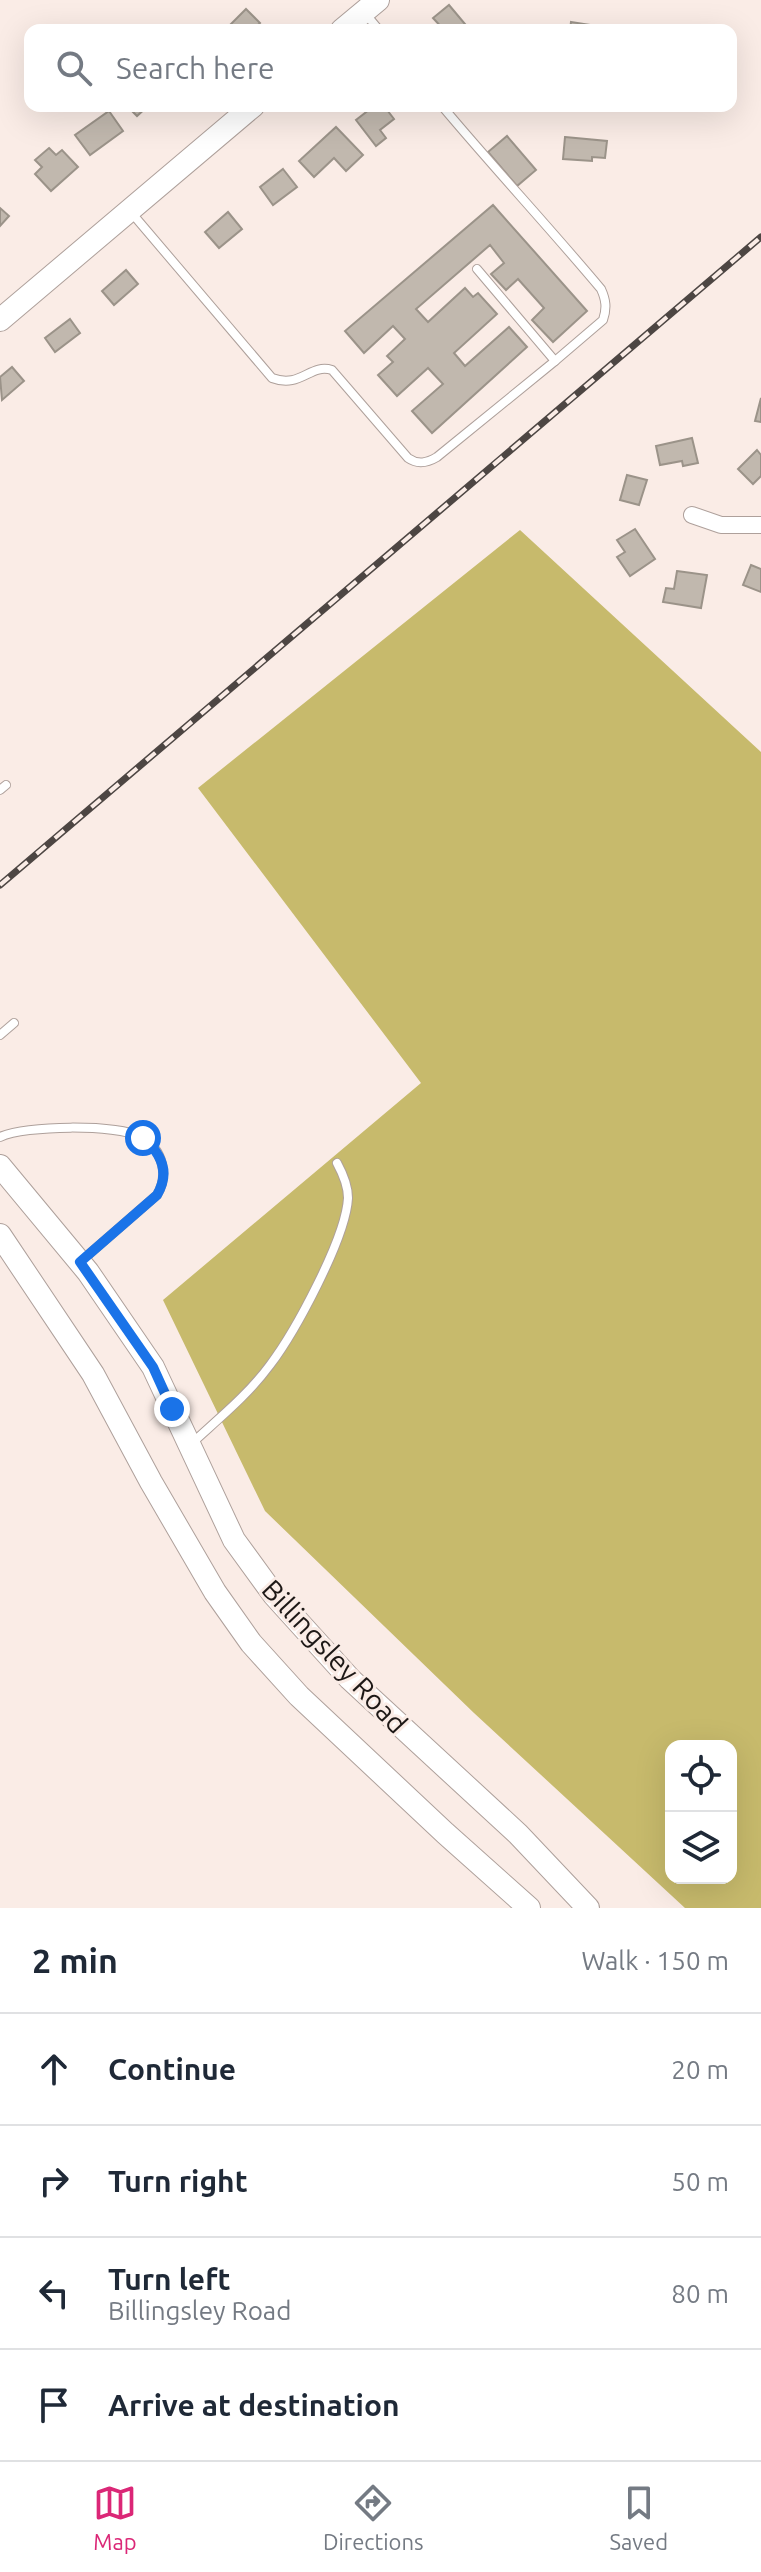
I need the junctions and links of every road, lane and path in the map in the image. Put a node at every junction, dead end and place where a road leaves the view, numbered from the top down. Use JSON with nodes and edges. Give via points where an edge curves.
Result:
{"nodes":[{"id":1,"x":371,"y":6,"type":"edge"},
{"id":2,"x":349,"y":24,"type":"edge"},
{"id":3,"x":246,"y":112,"type":"edge"},
{"id":4,"x":447,"y":112,"type":"edge"},
{"id":5,"x":129,"y":211,"type":"junction"},
{"id":6,"x":477,"y":269,"type":"dead end"},
{"id":7,"x":0,"y":320,"type":"edge"},
{"id":8,"x":555,"y":361,"type":"junction"},
{"id":9,"x":692,"y":515,"type":"dead end"},
{"id":10,"x":761,"y":525,"type":"edge"},
{"id":11,"x":14,"y":1023,"type":"dead end"},
{"id":12,"x":0,"y":1035,"type":"edge"},
{"id":13,"x":0,"y":1137,"type":"edge"},
{"id":14,"x":337,"y":1163,"type":"dead end"},
{"id":15,"x":0,"y":1166,"type":"edge"},
{"id":16,"x":0,"y":1235,"type":"edge"},
{"id":17,"x":80,"y":1262,"type":"junction"},
{"id":18,"x":190,"y":1445,"type":"junction"},
{"id":19,"x":529,"y":1908,"type":"edge"},
{"id":20,"x":588,"y":1908,"type":"edge"}],
"edges":[{"from":1,"to":2,"type":"main road"},
{"from":3,"to":5,"type":"main road"},
{"from":4,"to":8,"type":"lane","via":[[605,297],[603,320]]},
{"from":5,"to":7,"type":"main road"},
{"from":5,"to":8,"type":"lane","via":[[272,378],[290,382],[324,367],[332,370],[414,462],[437,457]]},
{"from":6,"to":8,"type":"lane"},
{"from":9,"to":10,"type":"street","via":[[721,525]]},
{"from":11,"to":12,"type":"lane"},
{"from":13,"to":17,"type":"lane","via":[[52,1127],[97,1129],[143,1138],[160,1158],[163,1184],[157,1195]]},
{"from":14,"to":18,"type":"lane","via":[[346,1180],[345,1217],[314,1290],[270,1365]]},
{"from":15,"to":17,"type":"main road","name":"Billingsley Road"},
{"from":16,"to":19,"type":"main road","name":"Billingsley Road","via":[[93,1374],[215,1592],[251,1643],[299,1696]]},
{"from":17,"to":18,"type":"main road","name":"Billingsley Road","via":[[153,1367]]},
{"from":18,"to":20,"type":"main road","name":"Billingsley Road","via":[[234,1540],[299,1626],[518,1834]]}]}
